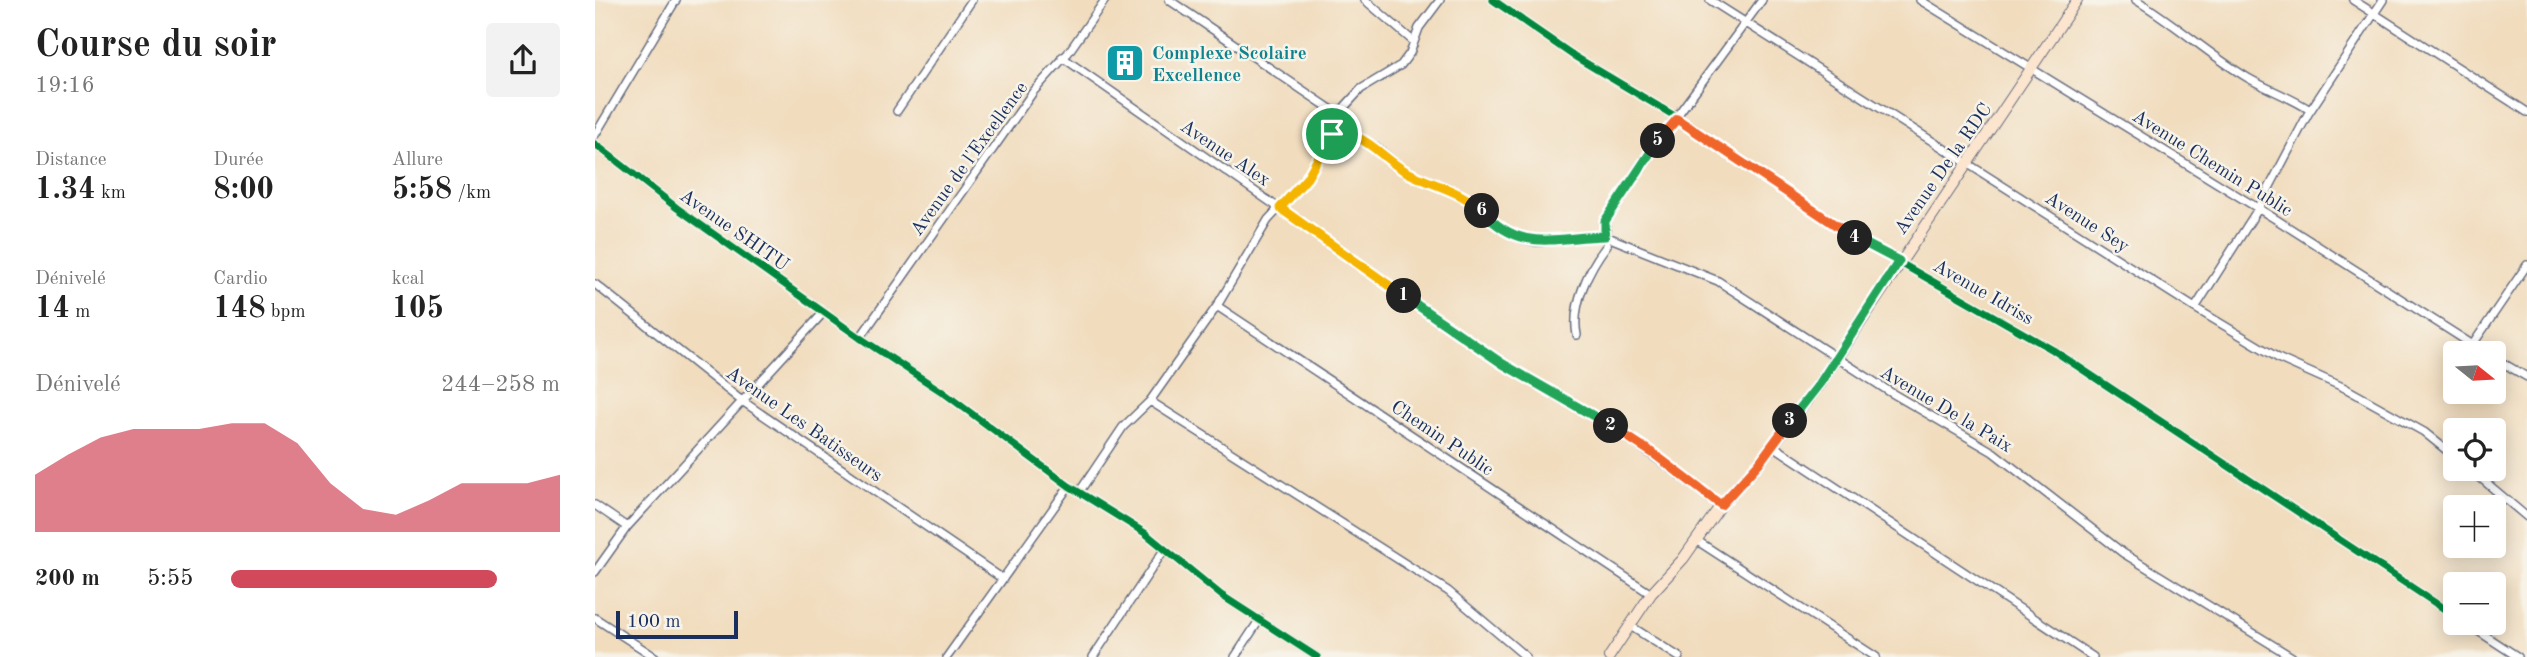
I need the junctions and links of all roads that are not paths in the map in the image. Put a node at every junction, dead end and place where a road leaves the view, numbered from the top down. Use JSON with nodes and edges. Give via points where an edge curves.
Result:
{"nodes":[{"id":1,"x":676,"y":0,"type":"edge"},
{"id":2,"x":972,"y":0,"type":"edge"},
{"id":3,"x":1105,"y":0,"type":"edge"},
{"id":4,"x":1169,"y":0,"type":"edge"},
{"id":5,"x":1365,"y":0,"type":"edge"},
{"id":6,"x":1440,"y":0,"type":"edge"},
{"id":7,"x":1493,"y":0,"type":"edge"},
{"id":8,"x":1710,"y":0,"type":"edge"},
{"id":9,"x":1762,"y":0,"type":"edge"},
{"id":10,"x":1920,"y":0,"type":"edge"},
{"id":11,"x":2077,"y":0,"type":"edge"},
{"id":12,"x":2136,"y":0,"type":"edge"},
{"id":13,"x":2353,"y":0,"type":"edge"},
{"id":14,"x":2383,"y":0,"type":"edge"},
{"id":15,"x":2373,"y":13,"type":"junction"},
{"id":16,"x":1747,"y":24,"type":"junction"},
{"id":17,"x":1413,"y":41,"type":"junction"},
{"id":18,"x":1062,"y":57,"type":"junction"},
{"id":19,"x":2032,"y":68,"type":"junction"},
{"id":20,"x":2310,"y":110,"type":"junction"},
{"id":21,"x":897,"y":111,"type":"dead end"},
{"id":22,"x":2527,"y":112,"type":"edge"},
{"id":23,"x":1338,"y":114,"type":"junction"},
{"id":24,"x":1677,"y":119,"type":"junction"},
{"id":25,"x":1332,"y":134,"type":"junction"},
{"id":26,"x":595,"y":135,"type":"edge"},
{"id":27,"x":595,"y":144,"type":"edge"},
{"id":28,"x":1967,"y":162,"type":"junction"},
{"id":29,"x":1280,"y":208,"type":"junction"},
{"id":30,"x":2258,"y":209,"type":"junction"},
{"id":31,"x":1605,"y":236,"type":"junction"},
{"id":32,"x":1899,"y":261,"type":"junction"},
{"id":33,"x":2527,"y":265,"type":"edge"},
{"id":34,"x":595,"y":284,"type":"edge"},
{"id":35,"x":1217,"y":306,"type":"junction"},
{"id":36,"x":2195,"y":308,"type":"junction"},
{"id":37,"x":824,"y":312,"type":"junction"},
{"id":38,"x":1577,"y":335,"type":"dead end"},
{"id":39,"x":860,"y":338,"type":"junction"},
{"id":40,"x":2468,"y":341,"type":"edge"},
{"id":41,"x":2475,"y":341,"type":"edge"},
{"id":42,"x":1836,"y":357,"type":"junction"},
{"id":43,"x":2506,"y":365,"type":"edge"},
{"id":44,"x":2527,"y":377,"type":"edge"},
{"id":45,"x":743,"y":400,"type":"junction"},
{"id":46,"x":1150,"y":401,"type":"junction"},
{"id":47,"x":1772,"y":445,"type":"junction"},
{"id":48,"x":2443,"y":447,"type":"edge"},
{"id":49,"x":2484,"y":481,"type":"edge"},
{"id":50,"x":1069,"y":486,"type":"junction"},
{"id":51,"x":1080,"y":491,"type":"junction"},
{"id":52,"x":595,"y":505,"type":"edge"},
{"id":53,"x":1721,"y":505,"type":"junction"},
{"id":54,"x":2527,"y":517,"type":"edge"},
{"id":55,"x":627,"y":527,"type":"junction"},
{"id":56,"x":1696,"y":540,"type":"junction"},
{"id":57,"x":1164,"y":550,"type":"junction"},
{"id":58,"x":595,"y":572,"type":"edge"},
{"id":59,"x":1003,"y":579,"type":"junction"},
{"id":60,"x":1651,"y":594,"type":"junction"},
{"id":61,"x":2443,"y":608,"type":"edge"},
{"id":62,"x":595,"y":618,"type":"edge"},
{"id":63,"x":1260,"y":619,"type":"junction"},
{"id":64,"x":1632,"y":627,"type":"junction"},
{"id":65,"x":2484,"y":635,"type":"edge"},
{"id":66,"x":645,"y":654,"type":"edge"},
{"id":67,"x":655,"y":657,"type":"edge"},
{"id":68,"x":947,"y":657,"type":"edge"},
{"id":69,"x":1093,"y":657,"type":"edge"},
{"id":70,"x":1235,"y":657,"type":"edge"},
{"id":71,"x":1317,"y":657,"type":"edge"},
{"id":72,"x":1526,"y":657,"type":"edge"},
{"id":73,"x":1609,"y":657,"type":"edge"},
{"id":74,"x":1679,"y":657,"type":"edge"},
{"id":75,"x":1876,"y":657,"type":"edge"},
{"id":76,"x":2093,"y":657,"type":"edge"},
{"id":77,"x":2292,"y":657,"type":"edge"},
{"id":78,"x":2518,"y":657,"type":"edge"}],
"edges":[{"from":1,"to":26,"type":"street"},
{"from":2,"to":21,"type":"street"},
{"from":3,"to":18,"type":"street","name":"Avenue de l'Excellence"},
{"from":4,"to":23,"type":"street"},
{"from":5,"to":17,"type":"street"},
{"from":6,"to":17,"type":"street"},
{"from":7,"to":24,"type":"street","name":"Avenue Idriss"},
{"from":8,"to":16,"type":"street","name":"Avenue Sey"},
{"from":9,"to":16,"type":"street"},
{"from":10,"to":19,"type":"street","name":"Avenue Chemin Public"},
{"from":11,"to":19,"type":"street","name":"Avenue De la RDC"},
{"from":12,"to":20,"type":"street","via":[[2246,77]]},
{"from":13,"to":15,"type":"street"},
{"from":14,"to":15,"type":"street"},
{"from":15,"to":20,"type":"street"},
{"from":15,"to":22,"type":"street"},
{"from":16,"to":24,"type":"street"},
{"from":16,"to":28,"type":"street","name":"Avenue Sey"},
{"from":17,"to":23,"type":"street","via":[[1401,65],[1361,89]]},
{"from":18,"to":29,"type":"street","name":"Avenue Alex"},
{"from":18,"to":39,"type":"street","name":"Avenue de l'Excellence"},
{"from":19,"to":28,"type":"street","name":"Avenue De la RDC"},
{"from":19,"to":30,"type":"street","name":"Avenue Chemin Public"},
{"from":20,"to":30,"type":"street"},
{"from":23,"to":25,"type":"street"},
{"from":24,"to":31,"type":"street","via":[[1605,221]]},
{"from":24,"to":32,"type":"street","name":"Avenue Idriss","via":[[1776,187]]},
{"from":25,"to":29,"type":"street","via":[[1307,178]]},
{"from":25,"to":31,"type":"street","via":[[1347,134],[1375,146],[1406,172],[1448,188],[1500,228],[1523,239],[1537,242]]},
{"from":27,"to":37,"type":"street","name":"Avenue SHITU"},
{"from":28,"to":32,"type":"street","name":"Avenue De la RDC"},
{"from":28,"to":36,"type":"street","name":"Avenue Sey"},
{"from":29,"to":35,"type":"street","via":[[1268,220]]},
{"from":29,"to":53,"type":"street","name":"Avenue Alex","via":[[1503,364],[1619,431]]},
{"from":30,"to":36,"type":"street"},
{"from":30,"to":40,"type":"street","name":"Avenue Chemin Public"},
{"from":31,"to":38,"type":"street","via":[[1607,245],[1587,271],[1574,321]]},
{"from":31,"to":42,"type":"street","name":"Avenue De la Paix","via":[[1718,281]]},
{"from":32,"to":42,"type":"street","name":"Avenue De la RDC"},
{"from":32,"to":61,"type":"street","name":"Avenue Idriss","via":[[2053,350]]},
{"from":33,"to":41,"type":"street"},
{"from":34,"to":45,"type":"street","name":"Avenue Les Batisseurs"},
{"from":35,"to":46,"type":"street"},
{"from":35,"to":60,"type":"street","name":"Chemin Public"},
{"from":36,"to":48,"type":"street","name":"Avenue Sey","via":[[2280,359],[2345,388],[2424,432]]},
{"from":37,"to":39,"type":"street","name":"Avenue SHITU"},
{"from":37,"to":45,"type":"street"},
{"from":39,"to":50,"type":"street","name":"Avenue SHITU","via":[[944,393]]},
{"from":42,"to":47,"type":"street","name":"Avenue De la RDC"},
{"from":42,"to":77,"type":"street","name":"Avenue De la Paix","via":[[1993,452],[2123,553]]},
{"from":43,"to":44,"type":"street"},
{"from":45,"to":55,"type":"street"},
{"from":45,"to":59,"type":"street","name":"Avenue Les Batisseurs"},
{"from":46,"to":51,"type":"street","via":[[1123,428]]},
{"from":46,"to":72,"type":"street","via":[[1448,591]]},
{"from":47,"to":53,"type":"street","name":"Avenue De la RDC"},
{"from":47,"to":76,"type":"street"},
{"from":49,"to":54,"type":"street"},
{"from":50,"to":51,"type":"street","name":"Avenue SHITU"},
{"from":50,"to":59,"type":"street"},
{"from":51,"to":57,"type":"street","name":"Avenue SHITU"},
{"from":52,"to":55,"type":"street"},
{"from":53,"to":56,"type":"street","name":"Avenue De la RDC"},
{"from":55,"to":58,"type":"street"},
{"from":56,"to":60,"type":"street","name":"Avenue De la RDC"},
{"from":56,"to":75,"type":"street"},
{"from":57,"to":63,"type":"street","name":"Avenue SHITU"},
{"from":57,"to":69,"type":"street"},
{"from":59,"to":68,"type":"street"},
{"from":60,"to":64,"type":"street","name":"Avenue De la RDC"},
{"from":62,"to":66,"type":"street"},
{"from":63,"to":70,"type":"street"},
{"from":63,"to":71,"type":"street","name":"Avenue SHITU"},
{"from":64,"to":73,"type":"street","name":"Avenue De la RDC"},
{"from":64,"to":74,"type":"street"},
{"from":65,"to":78,"type":"street"},
{"from":66,"to":67,"type":"street"}]}
